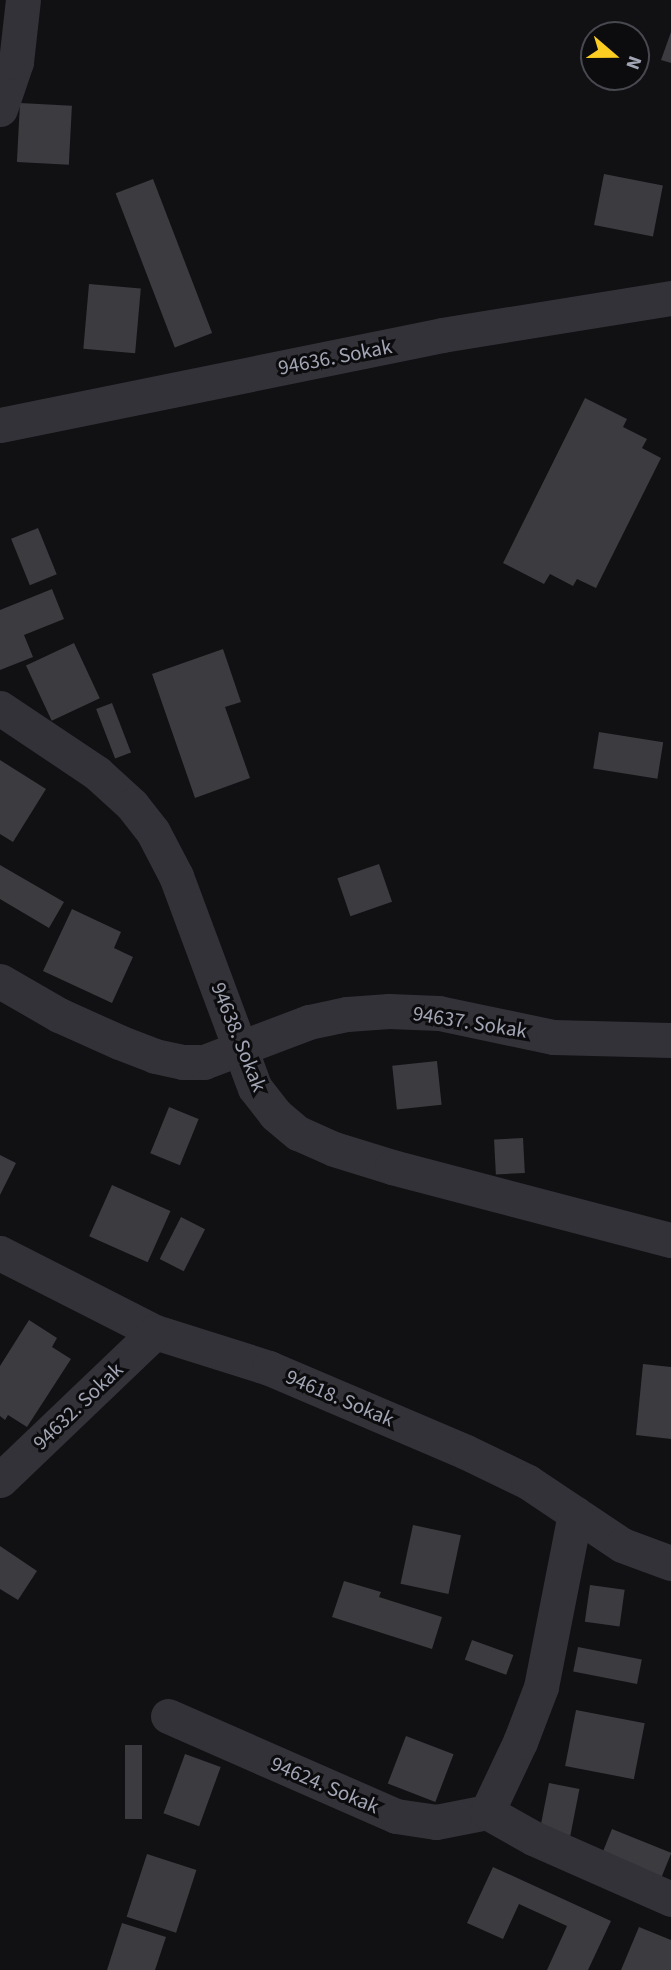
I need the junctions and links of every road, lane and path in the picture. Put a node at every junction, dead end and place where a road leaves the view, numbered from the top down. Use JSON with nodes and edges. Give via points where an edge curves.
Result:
{"nodes":[{"id":1,"x":23,"y":0,"type":"edge"},
{"id":2,"x":0,"y":109,"type":"edge"},
{"id":3,"x":671,"y":298,"type":"edge"},
{"id":4,"x":0,"y":425,"type":"edge"},
{"id":5,"x":0,"y":708,"type":"edge"},
{"id":6,"x":0,"y":981,"type":"edge"},
{"id":7,"x":671,"y":1040,"type":"edge"},
{"id":8,"x":241,"y":1047,"type":"junction"},
{"id":9,"x":671,"y":1240,"type":"edge"},
{"id":10,"x":0,"y":1252,"type":"edge"},
{"id":11,"x":155,"y":1332,"type":"junction"},
{"id":12,"x":0,"y":1480,"type":"edge"},
{"id":13,"x":575,"y":1513,"type":"junction"},
{"id":14,"x":671,"y":1563,"type":"edge"},
{"id":15,"x":168,"y":1716,"type":"dead end"},
{"id":16,"x":487,"y":1812,"type":"junction"},
{"id":17,"x":671,"y":1899,"type":"edge"}],
"edges":[{"from":1,"to":2,"type":"street","via":[[16,62]]},
{"from":3,"to":4,"type":"street","name":"94636. Sokak","via":[[442,335]]},
{"from":5,"to":8,"type":"street","name":"94638. Sokak","via":[[97,773],[153,832],[176,876]]},
{"from":6,"to":8,"type":"street","name":"94637. Sokak","via":[[59,1015],[155,1056],[204,1062]]},
{"from":7,"to":8,"type":"street","name":"94637. Sokak","via":[[553,1037],[439,1013],[389,1011],[309,1021]]},
{"from":8,"to":9,"type":"street","name":"94638. Sokak","via":[[255,1087],[275,1114],[298,1133],[392,1167]]},
{"from":10,"to":11,"type":"street","name":"94618. Sokak"},
{"from":11,"to":12,"type":"street","name":"94632. Sokak"},
{"from":11,"to":13,"type":"street","name":"94618. Sokak","via":[[269,1368],[369,1409],[528,1482]]},
{"from":13,"to":14,"type":"street","name":"94618. Sokak","via":[[622,1545]]},
{"from":13,"to":16,"type":"street","via":[[541,1687]]},
{"from":15,"to":16,"type":"street","name":"94624. Sokak","via":[[396,1815],[436,1822]]},
{"from":16,"to":17,"type":"street","via":[[533,1838]]}]}
